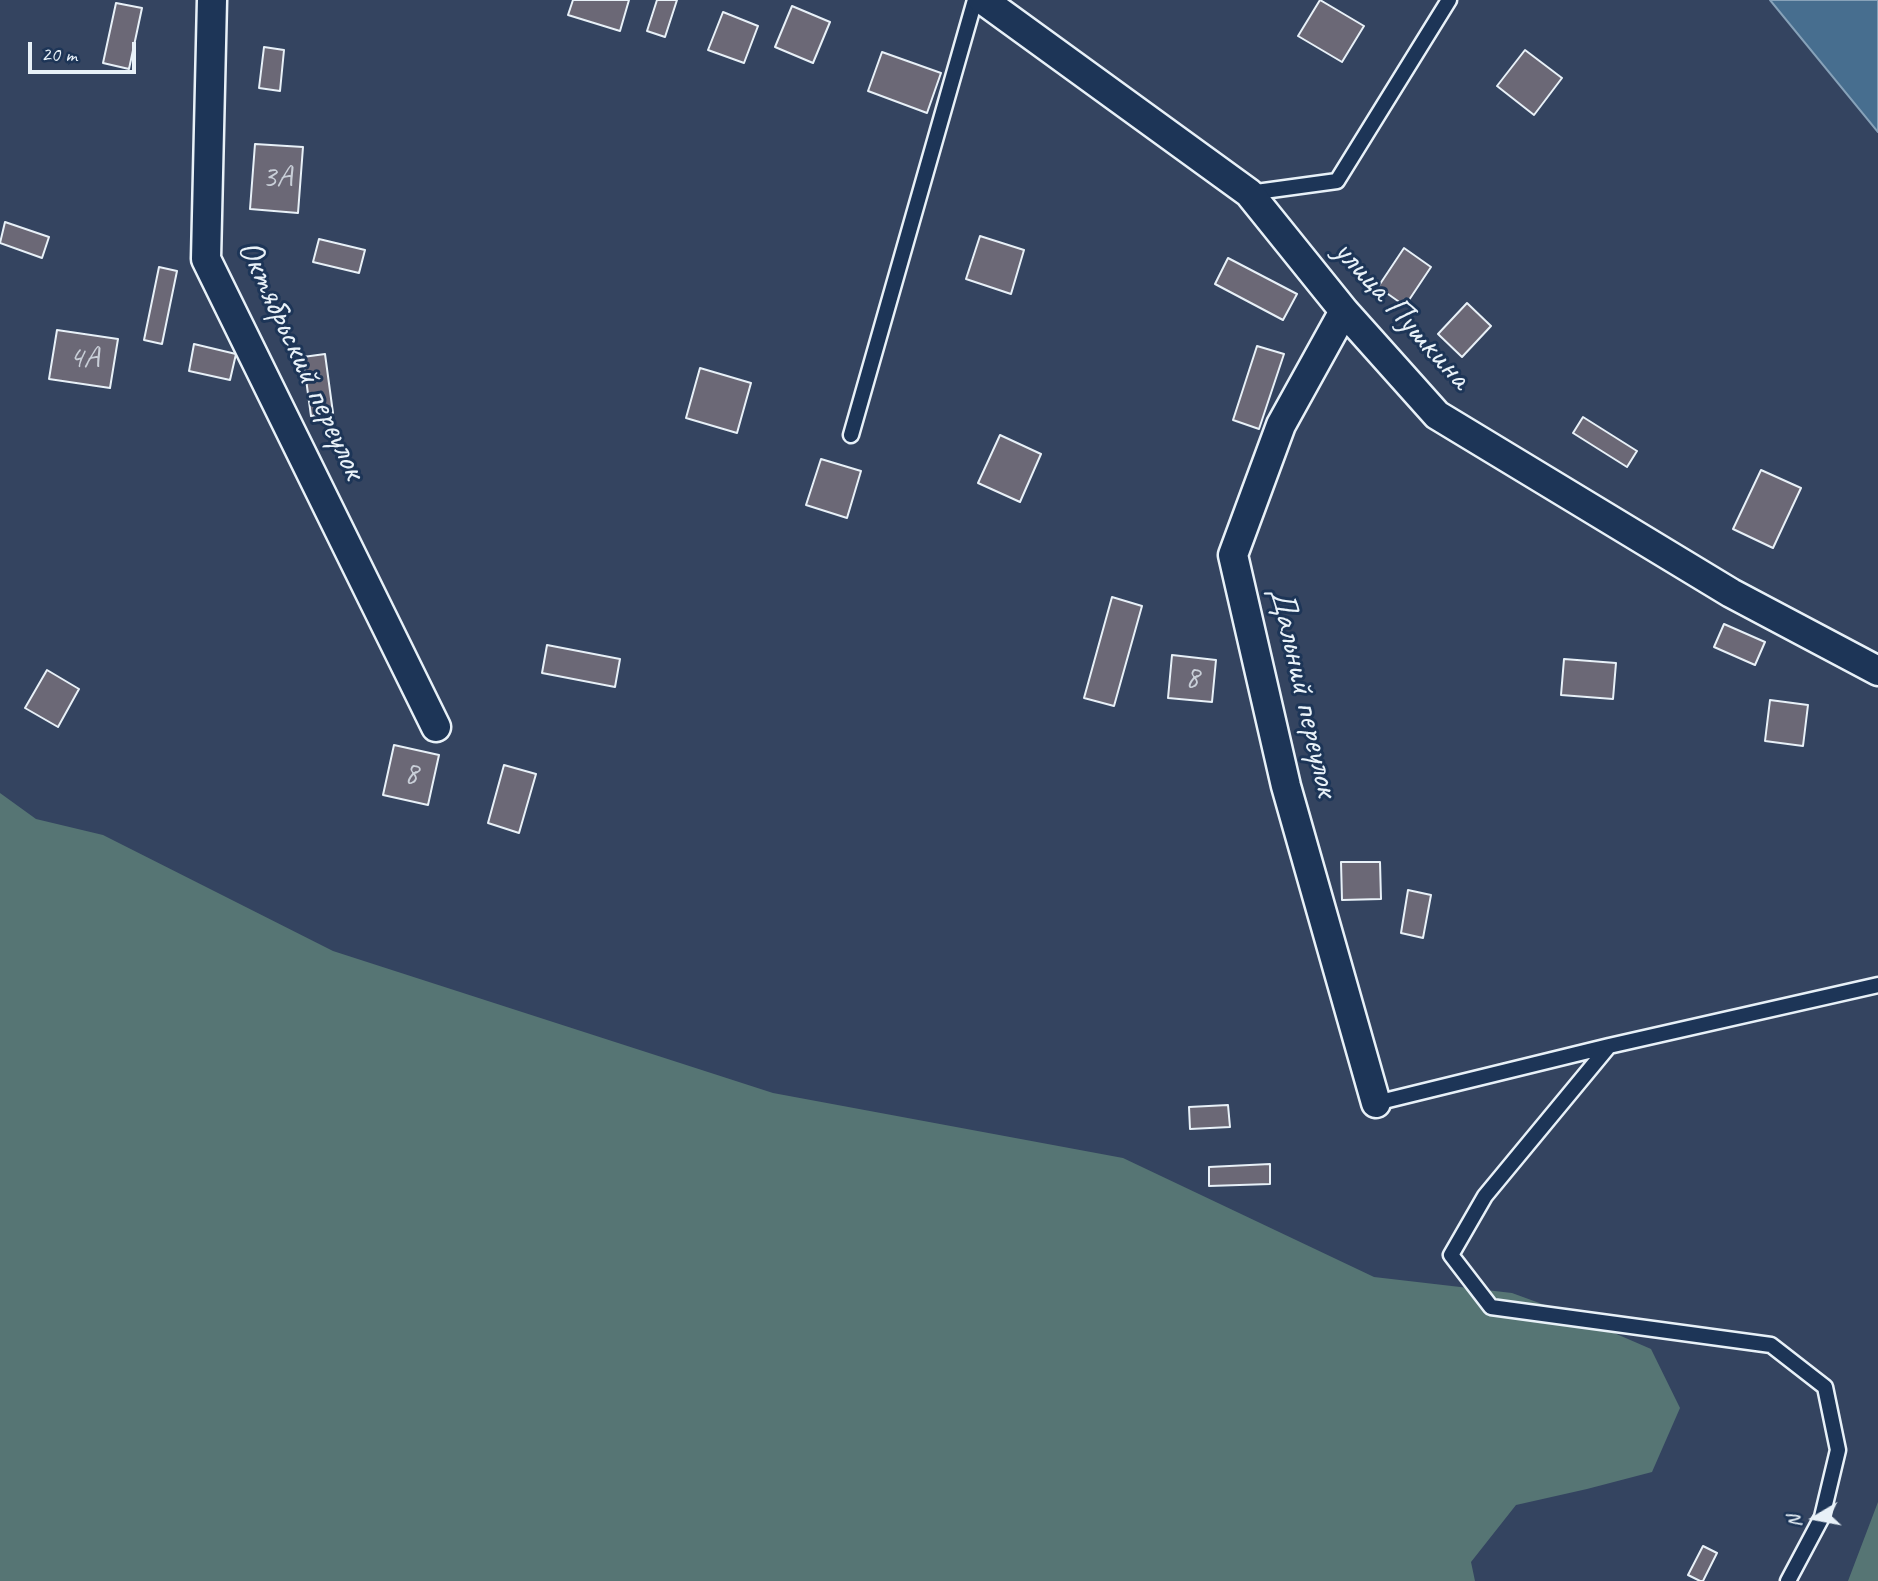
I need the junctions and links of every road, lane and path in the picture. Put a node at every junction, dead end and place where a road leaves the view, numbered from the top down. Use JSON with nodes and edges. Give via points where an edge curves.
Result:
{"nodes":[{"id":1,"x":212,"y":0,"type":"edge"},
{"id":2,"x":975,"y":0,"type":"edge"},
{"id":3,"x":983,"y":0,"type":"edge"},
{"id":4,"x":1449,"y":0,"type":"edge"},
{"id":5,"x":1249,"y":193,"type":"junction"},
{"id":6,"x":1344,"y":311,"type":"junction"},
{"id":7,"x":851,"y":435,"type":"dead end"},
{"id":8,"x":1878,"y":671,"type":"edge"},
{"id":9,"x":436,"y":727,"type":"dead end"},
{"id":10,"x":1878,"y":985,"type":"edge"},
{"id":11,"x":1609,"y":1046,"type":"junction"},
{"id":12,"x":1376,"y":1103,"type":"joint"},
{"id":13,"x":1788,"y":1581,"type":"edge"}],
"edges":[{"from":1,"to":9,"type":"street","name":"Октябрьский переулок","via":[[206,259]]},
{"from":2,"to":7,"type":"lane"},
{"from":3,"to":5,"type":"street","name":"улица Пушкина"},
{"from":4,"to":5,"type":"lane","via":[[1338,181]]},
{"from":5,"to":6,"type":"street","name":"улица Пушкина"},
{"from":6,"to":8,"type":"street","name":"улица Пушкина","via":[[1437,415],[1731,593]]},
{"from":6,"to":12,"type":"street","name":"Дальний переулок","via":[[1281,425],[1233,555],[1286,786]]},
{"from":10,"to":11,"type":"lane"},
{"from":11,"to":12,"type":"lane"},
{"from":11,"to":13,"type":"lane","via":[[1485,1196],[1451,1255],[1492,1307],[1771,1345],[1825,1387],[1838,1450],[1822,1517]]}]}
